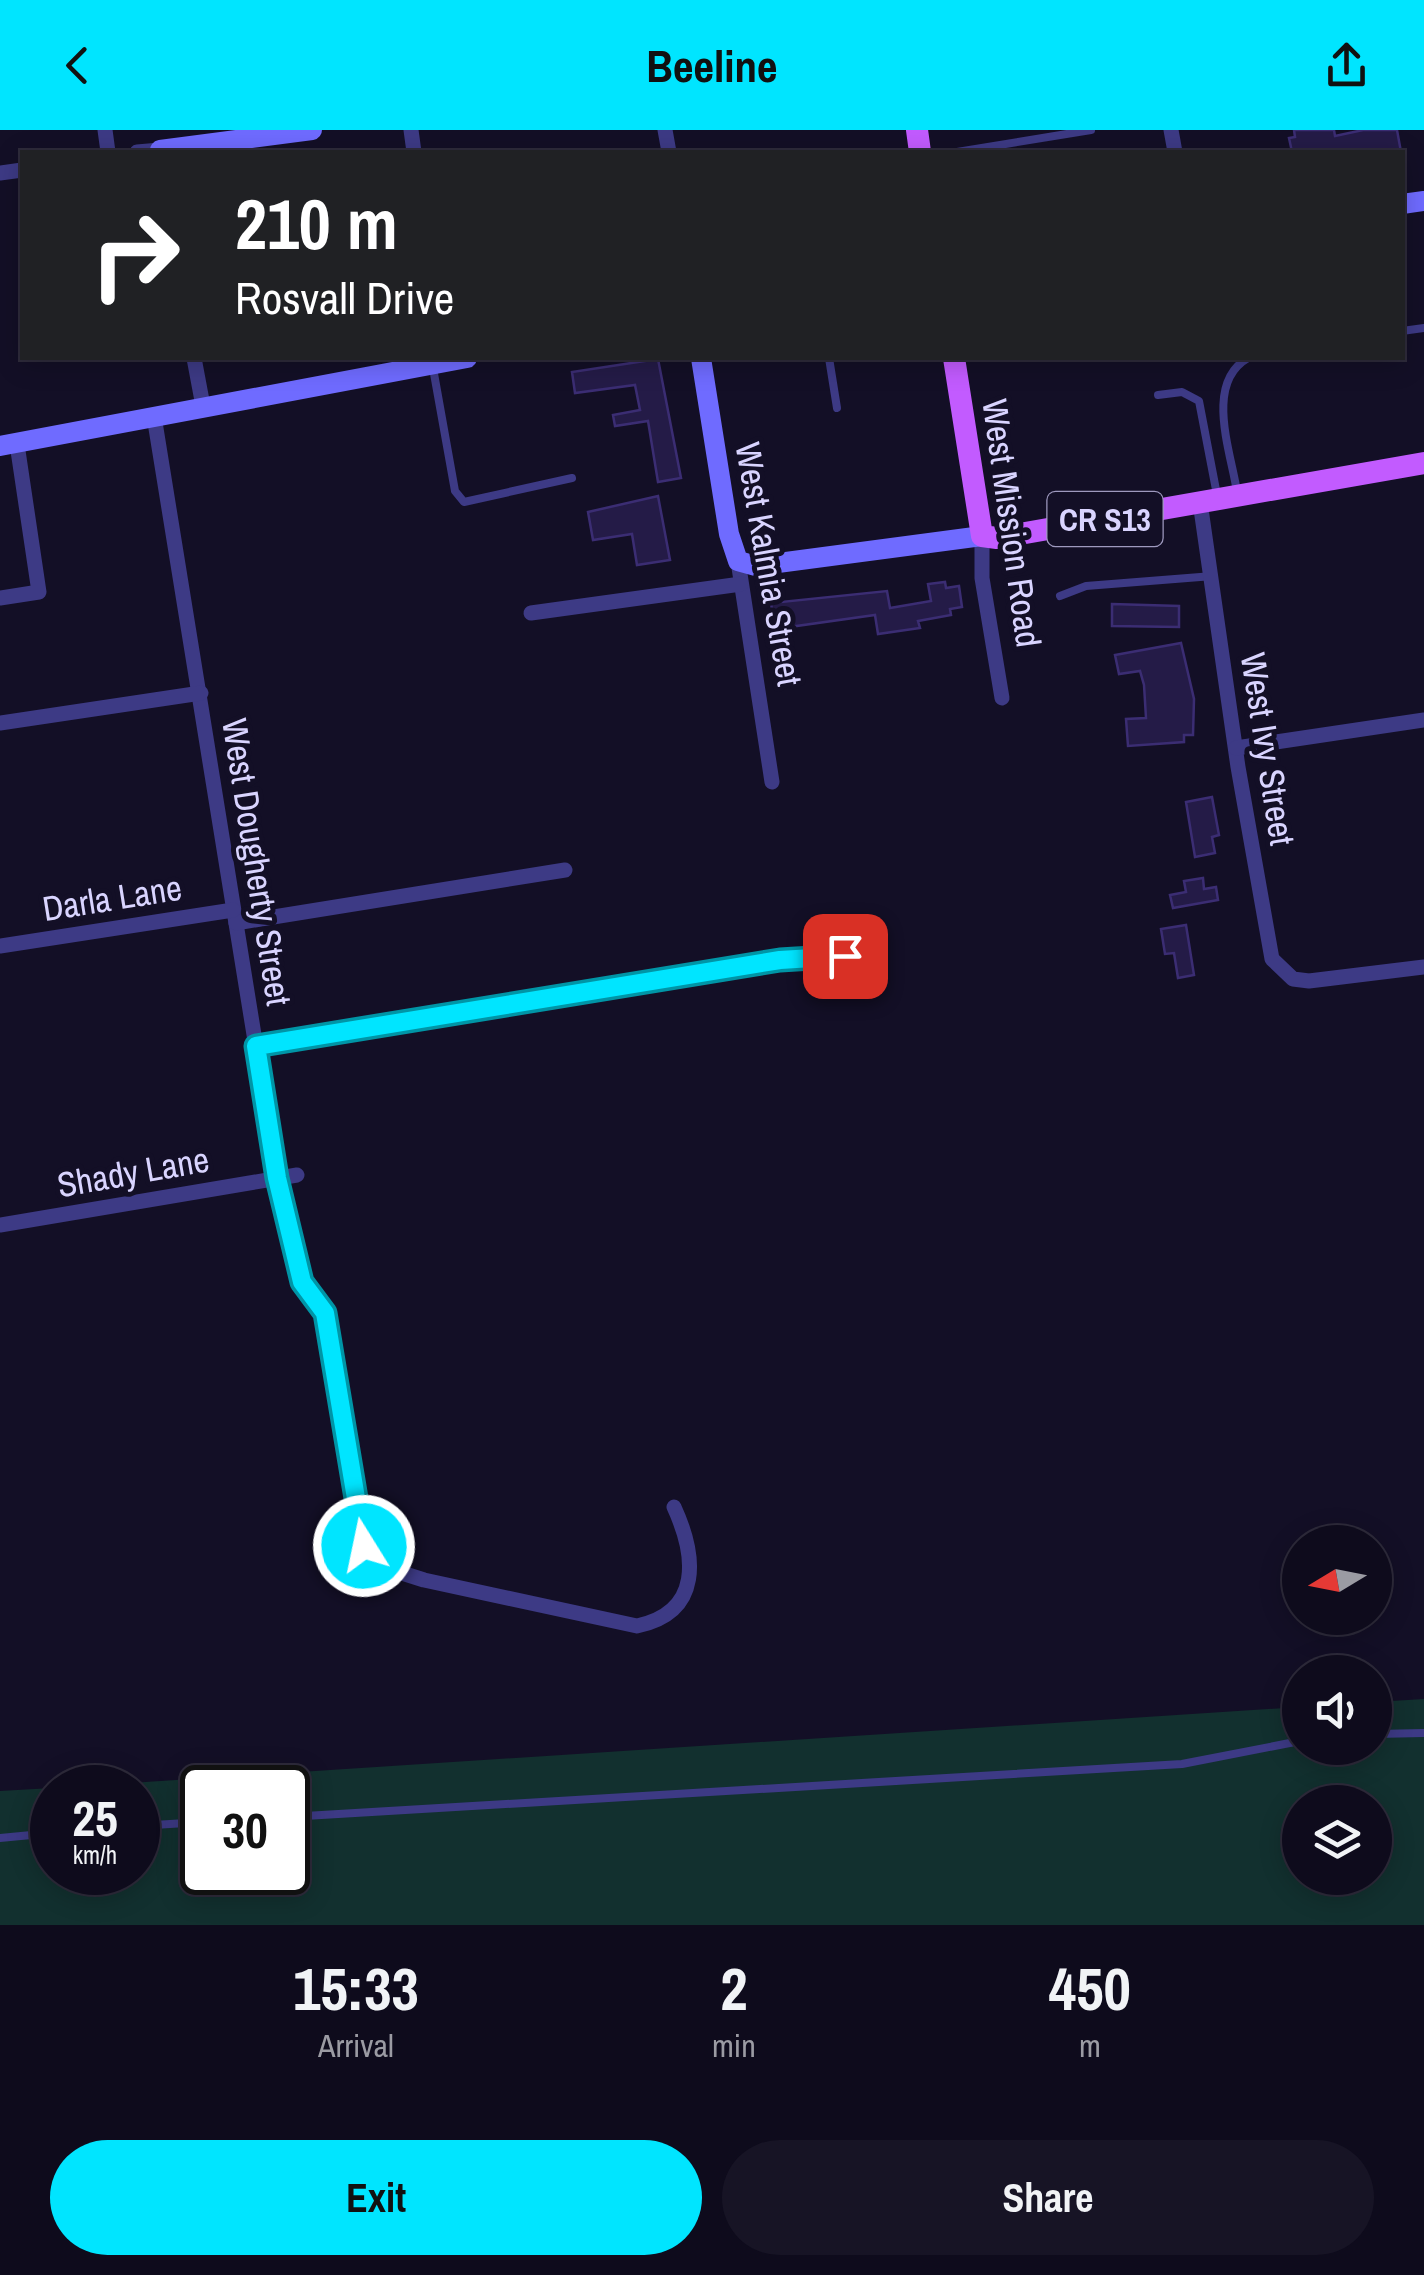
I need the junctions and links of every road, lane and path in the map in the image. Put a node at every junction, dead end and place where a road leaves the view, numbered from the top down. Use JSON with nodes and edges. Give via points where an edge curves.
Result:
{"nodes":[{"id":1,"x":312,"y":130,"type":"edge"},
{"id":2,"x":1091,"y":130,"type":"edge"},
{"id":3,"x":1071,"y":132,"type":"edge"},
{"id":4,"x":160,"y":150,"type":"edge"},
{"id":5,"x":968,"y":150,"type":"edge"},
{"id":6,"x":194,"y":360,"type":"edge"},
{"id":7,"x":448,"y":360,"type":"edge"},
{"id":8,"x":701,"y":360,"type":"edge"},
{"id":9,"x":828,"y":360,"type":"edge"},
{"id":10,"x":954,"y":360,"type":"edge"},
{"id":11,"x":1246,"y":360,"type":"edge"},
{"id":12,"x":1158,"y":395,"type":"dead end"},
{"id":13,"x":202,"y":406,"type":"junction"},
{"id":14,"x":837,"y":408,"type":"dead end"},
{"id":15,"x":154,"y":416,"type":"junction"},
{"id":16,"x":8,"y":445,"type":"edge"},
{"id":17,"x":1424,"y":463,"type":"edge"},
{"id":18,"x":572,"y":478,"type":"dead end"},
{"id":19,"x":1219,"y":499,"type":"junction"},
{"id":20,"x":982,"y":536,"type":"junction"},
{"id":21,"x":738,"y":560,"type":"junction"},
{"id":22,"x":1213,"y":576,"type":"junction"},
{"id":23,"x":741,"y":584,"type":"junction"},
{"id":24,"x":1060,"y":596,"type":"dead end"},
{"id":25,"x":0,"y":598,"type":"edge"},
{"id":26,"x":531,"y":613,"type":"dead end"},
{"id":27,"x":201,"y":693,"type":"junction"},
{"id":28,"x":1002,"y":698,"type":"dead end"},
{"id":29,"x":1424,"y":720,"type":"edge"},
{"id":30,"x":0,"y":723,"type":"edge"},
{"id":31,"x":1236,"y":748,"type":"junction"},
{"id":32,"x":772,"y":782,"type":"dead end"},
{"id":33,"x":565,"y":870,"type":"dead end"},
{"id":34,"x":235,"y":917,"type":"junction"},
{"id":35,"x":0,"y":946,"type":"edge"},
{"id":36,"x":845,"y":956,"type":"dead end"},
{"id":37,"x":1424,"y":967,"type":"edge"},
{"id":38,"x":256,"y":1046,"type":"junction"},
{"id":39,"x":297,"y":1175,"type":"dead end"},
{"id":40,"x":277,"y":1178,"type":"junction"},
{"id":41,"x":0,"y":1225,"type":"edge"},
{"id":42,"x":674,"y":1507,"type":"dead end"},
{"id":43,"x":1392,"y":1734,"type":"edge"},
{"id":44,"x":1424,"y":1734,"type":"edge"},
{"id":45,"x":1282,"y":1744,"type":"edge"},
{"id":46,"x":310,"y":1816,"type":"edge"},
{"id":47,"x":30,"y":1835,"type":"edge"},
{"id":48,"x":0,"y":1838,"type":"edge"}],
"edges":[{"from":1,"to":4,"type":"street"},
{"from":2,"to":3,"type":"lane"},
{"from":3,"to":5,"type":"lane"},
{"from":6,"to":13,"type":"street"},
{"from":7,"to":13,"type":"street"},
{"from":7,"to":18,"type":"lane","via":[[455,490],[464,502]]},
{"from":8,"to":21,"type":"street","name":"West Kalmia Street"},
{"from":9,"to":14,"type":"lane"},
{"from":10,"to":20,"type":"main road","name":"West Mission Road"},
{"from":11,"to":19,"type":"lane","via":[[1228,380],[1222,401]]},
{"from":12,"to":19,"type":"lane","via":[[1182,392],[1198,401]]},
{"from":13,"to":15,"type":"street"},
{"from":15,"to":16,"type":"street"},
{"from":15,"to":27,"type":"street","name":"West Dougherty Street"},
{"from":16,"to":25,"type":"street","via":[[40,592]]},
{"from":17,"to":19,"type":"main road","number":"CR S13"},
{"from":19,"to":20,"type":"main road","number":"CR S13"},
{"from":19,"to":22,"type":"street","name":"West Ivy Street"},
{"from":20,"to":21,"type":"street","via":[[756,566]]},
{"from":20,"to":28,"type":"street","name":"West Mission Road","via":[[982,578]]},
{"from":21,"to":23,"type":"street","name":"West Kalmia Street"},
{"from":22,"to":24,"type":"lane","via":[[1086,586]]},
{"from":22,"to":31,"type":"street","name":"West Ivy Street"},
{"from":23,"to":26,"type":"street"},
{"from":23,"to":32,"type":"street","name":"West Kalmia Street"},
{"from":27,"to":30,"type":"street"},
{"from":27,"to":34,"type":"street","name":"West Dougherty Street"},
{"from":29,"to":31,"type":"street"},
{"from":31,"to":37,"type":"street","name":"West Ivy Street","via":[[1272,959],[1292,978],[1309,981]]},
{"from":33,"to":34,"type":"street","name":"Darla Lane"},
{"from":34,"to":35,"type":"street","name":"Darla Lane"},
{"from":34,"to":38,"type":"street","name":"West Dougherty Street"},
{"from":36,"to":38,"type":"street","via":[[780,960]]},
{"from":38,"to":40,"type":"street","name":"West Dougherty Street"},
{"from":39,"to":40,"type":"street","name":"Shady Lane"},
{"from":40,"to":41,"type":"street","name":"Shady Lane"},
{"from":40,"to":42,"type":"street","name":"West Dougherty Street","via":[[302,1282],[325,1313],[364,1546],[382,1567],[637,1626],[655,1622],[685,1590],[693,1564],[690,1541]]},
{"from":43,"to":44,"type":"lane"},
{"from":45,"to":46,"type":"lane","via":[[1182,1764]]},
{"from":47,"to":48,"type":"lane"}]}
